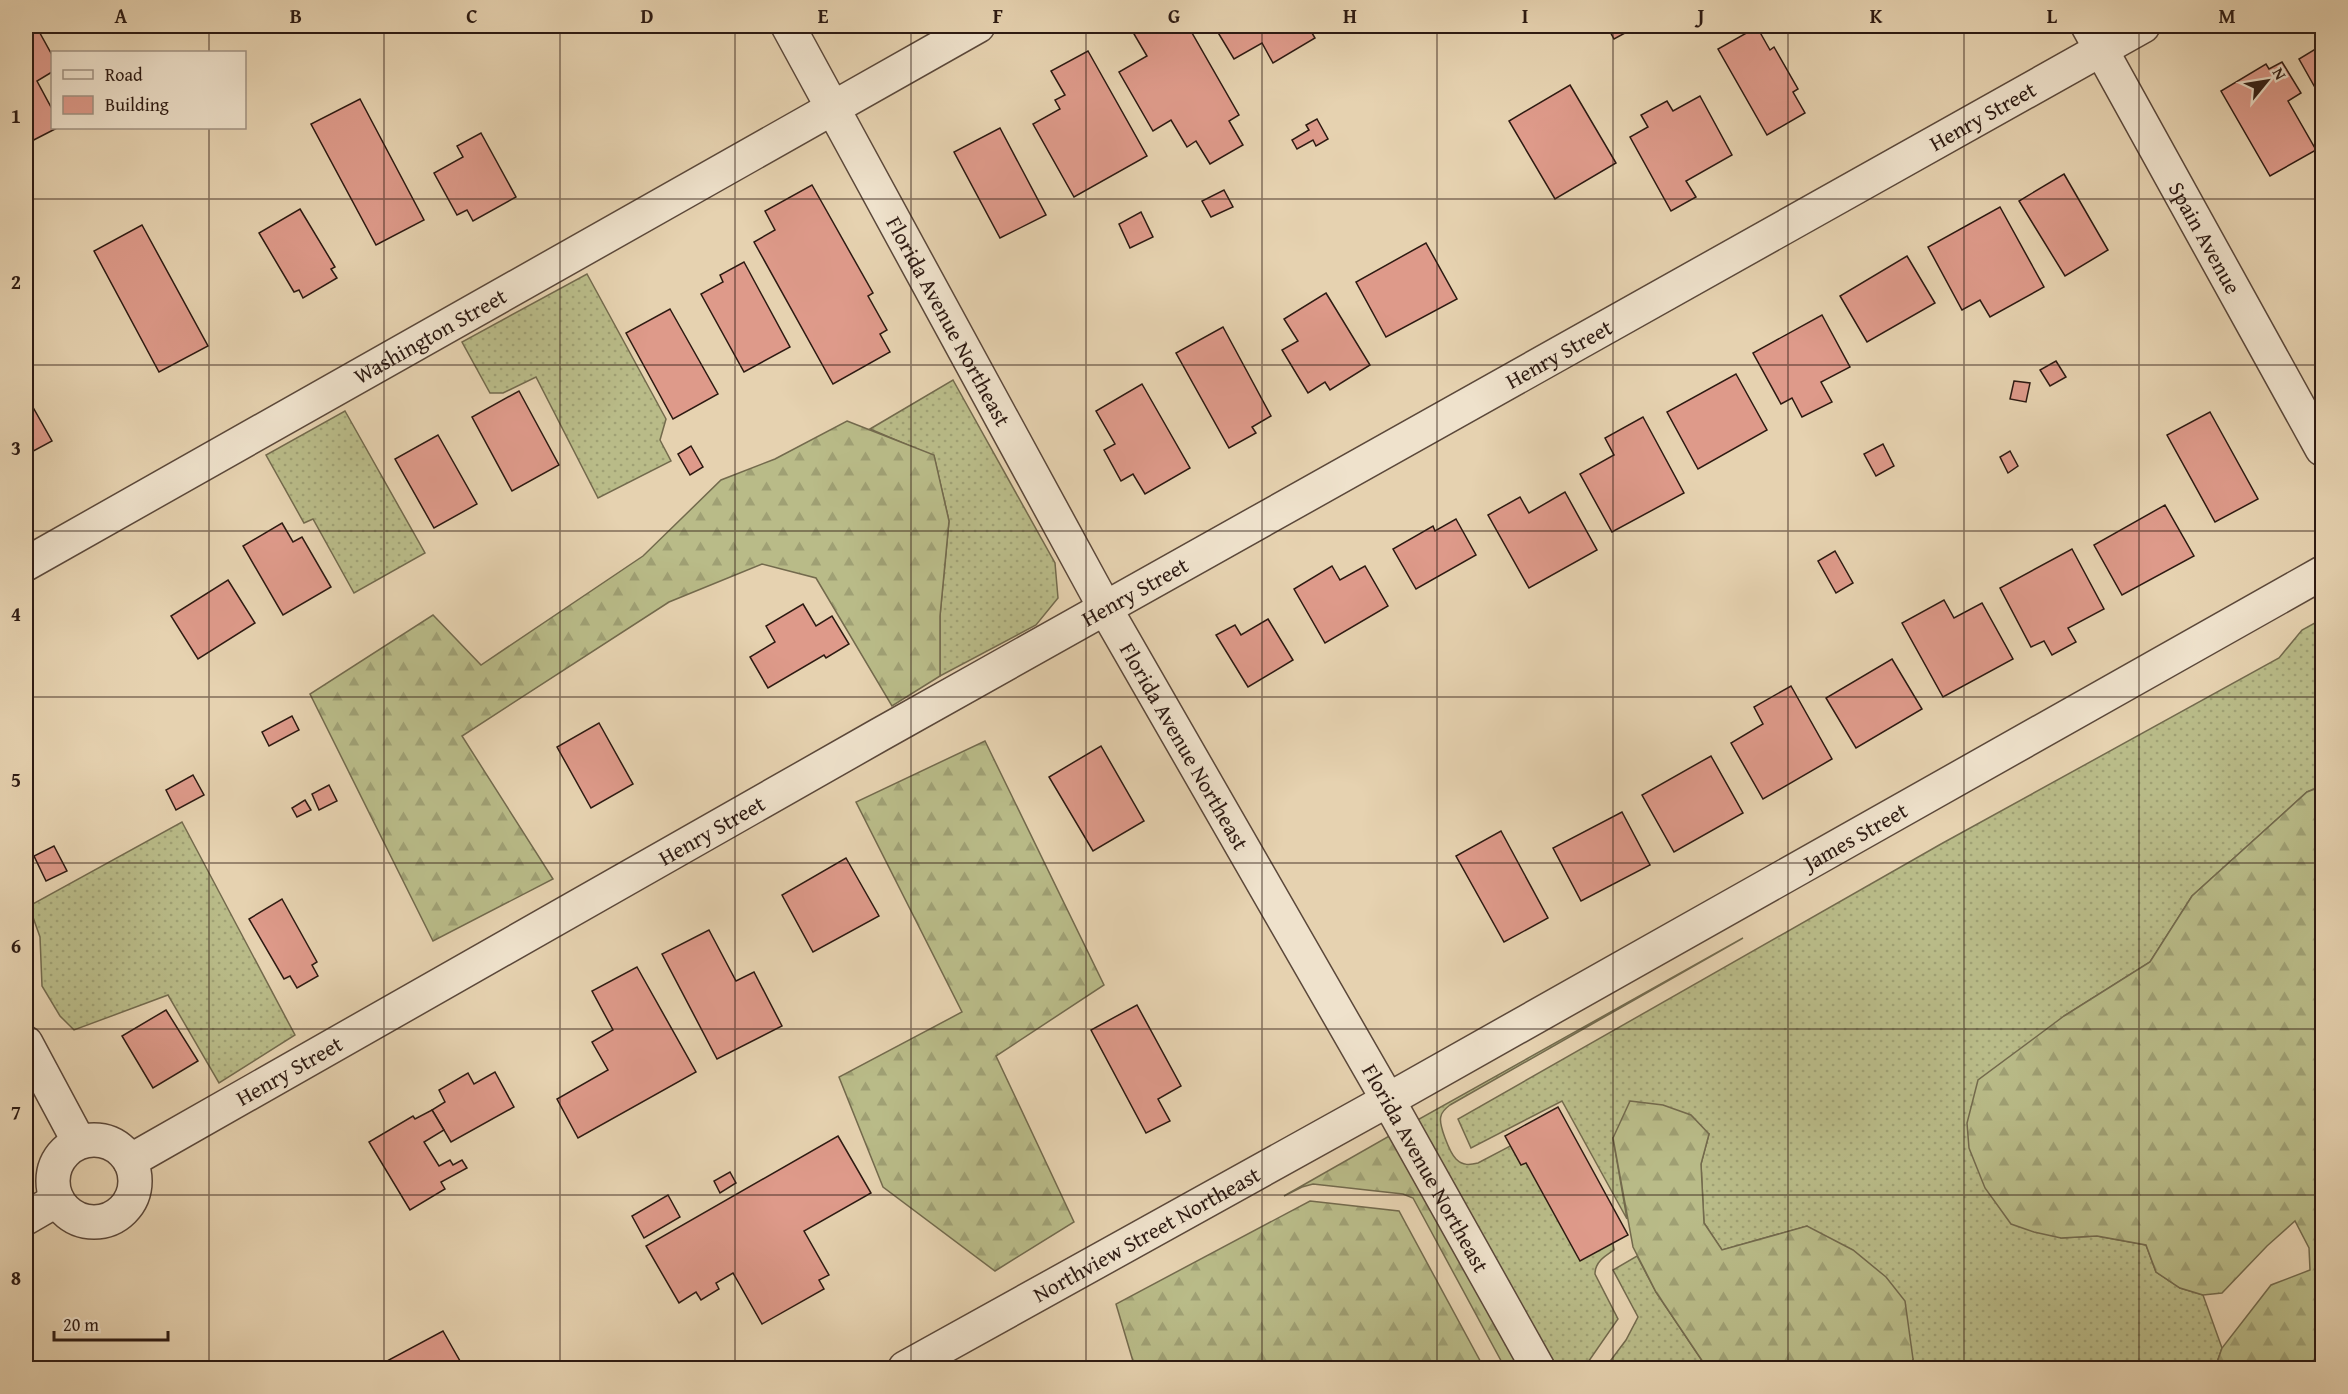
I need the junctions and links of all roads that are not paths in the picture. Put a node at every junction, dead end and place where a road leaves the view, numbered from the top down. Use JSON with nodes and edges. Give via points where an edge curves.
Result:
{"nodes":[{"id":1,"x":788,"y":26,"type":"edge"},
{"id":2,"x":978,"y":26,"type":"edge"},
{"id":3,"x":2143,"y":26,"type":"edge"},
{"id":4,"x":2094,"y":38,"type":"edge"},
{"id":5,"x":833,"y":108,"type":"junction"},
{"id":6,"x":2322,"y":449,"type":"edge"},
{"id":7,"x":26,"y":564,"type":"edge"},
{"id":8,"x":2322,"y":573,"type":"edge"},
{"id":9,"x":1105,"y":608,"type":"junction"},
{"id":10,"x":26,"y":1043,"type":"edge"},
{"id":11,"x":1388,"y":1101,"type":"junction"},
{"id":12,"x":80,"y":1142,"type":"junction"},
{"id":13,"x":130,"y":1161,"type":"junction"},
{"id":14,"x":57,"y":1200,"type":"junction"},
{"id":15,"x":26,"y":1218,"type":"edge"},
{"id":16,"x":905,"y":1368,"type":"edge"},
{"id":17,"x":1538,"y":1368,"type":"edge"}],
"edges":[{"from":1,"to":5,"type":"street","name":"Florida Avenue Northeast"},
{"from":2,"to":5,"type":"street","name":"Washington Street"},
{"from":3,"to":4,"type":"street","name":"Henry Street"},
{"from":4,"to":6,"type":"street","name":"Spain Avenue"},
{"from":4,"to":9,"type":"street","name":"Henry Street"},
{"from":5,"to":7,"type":"street","name":"Washington Street"},
{"from":5,"to":9,"type":"street","name":"Florida Avenue Northeast"},
{"from":8,"to":11,"type":"street","name":"James Street"},
{"from":9,"to":11,"type":"street","name":"Florida Avenue Northeast"},
{"from":9,"to":13,"type":"street","name":"Henry Street"},
{"from":10,"to":12,"type":"street"},
{"from":11,"to":16,"type":"street","name":"Northview Street Northeast"},
{"from":11,"to":17,"type":"street","name":"Florida Avenue Northeast"},
{"from":12,"to":13,"type":"street","via":[[90,1139],[113,1144]]},
{"from":12,"to":14,"type":"street","via":[[58,1160],[52,1187]]},
{"from":13,"to":14,"type":"street","via":[[133,1192],[114,1217],[88,1222],[65,1211]]},
{"from":14,"to":15,"type":"street"}]}
